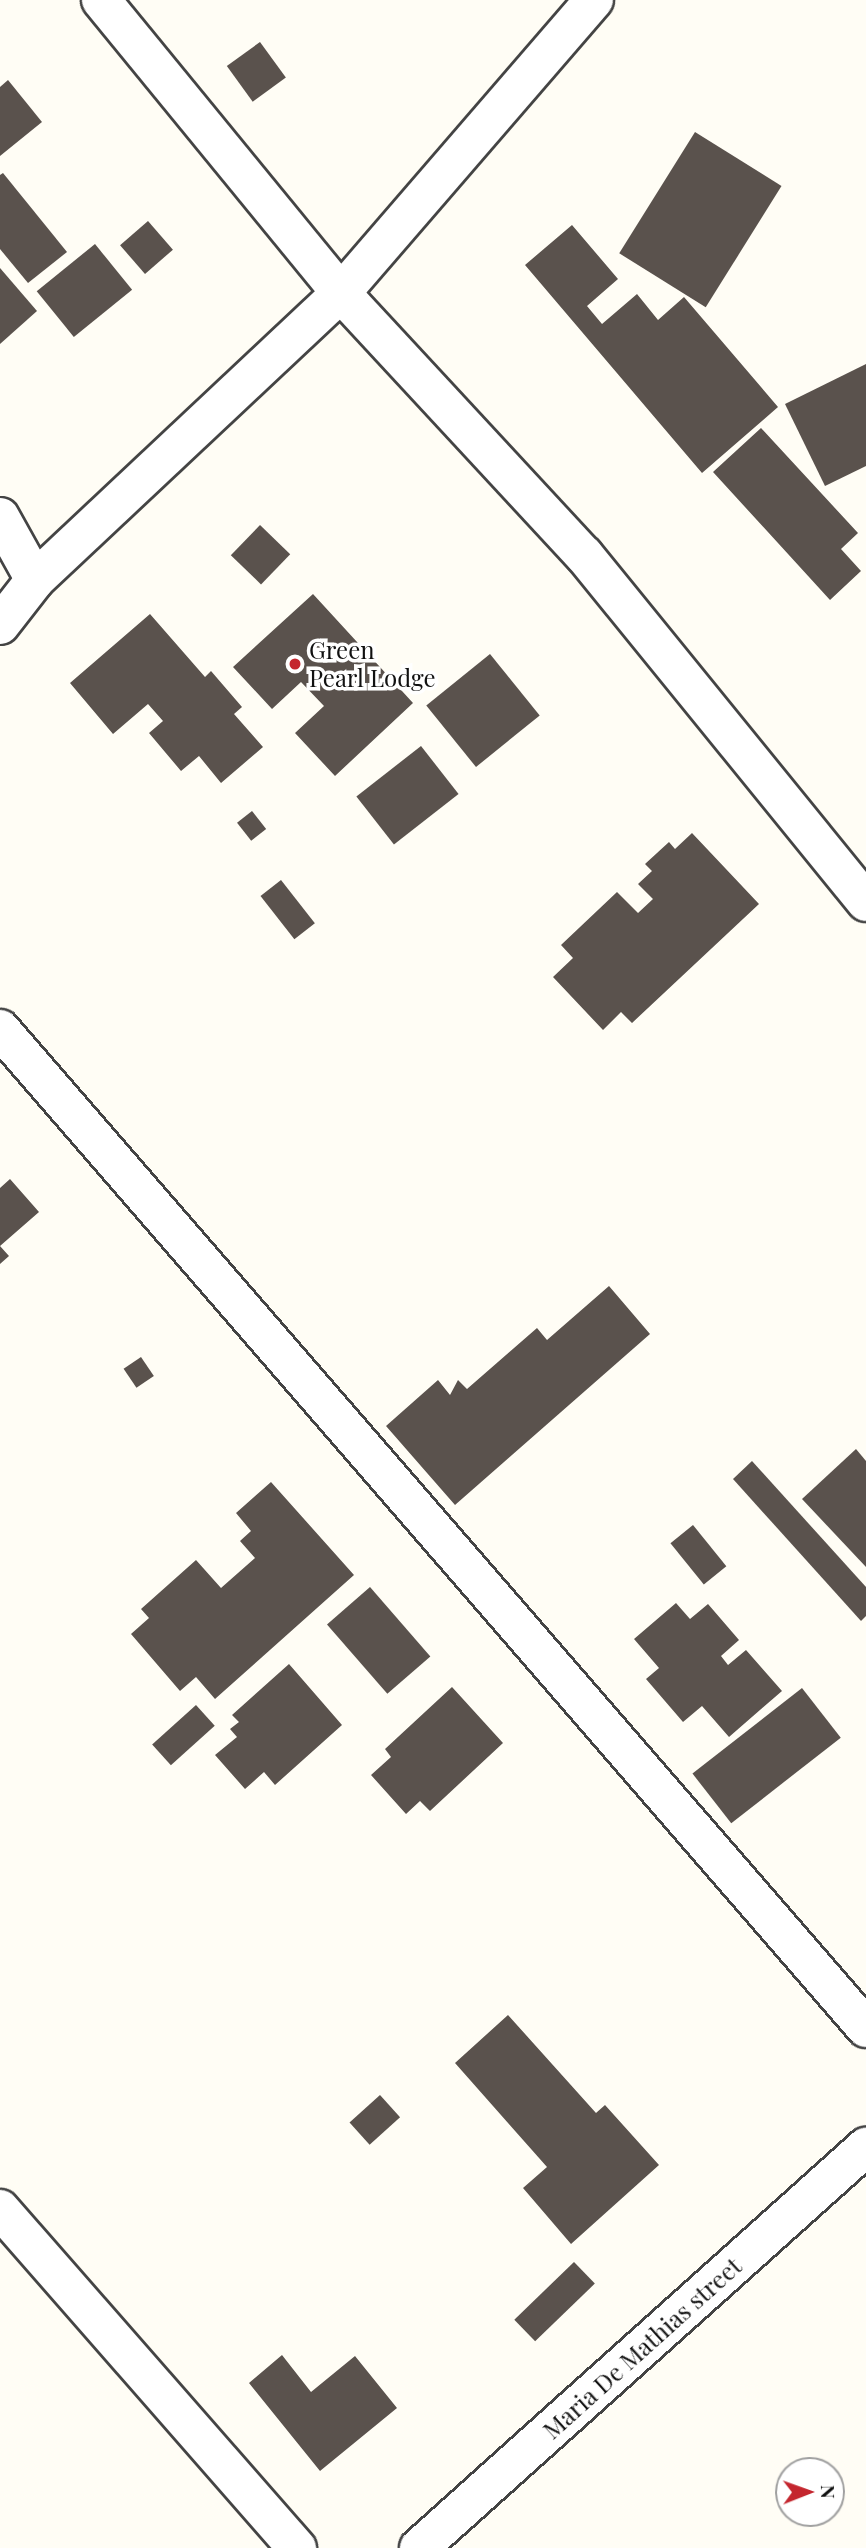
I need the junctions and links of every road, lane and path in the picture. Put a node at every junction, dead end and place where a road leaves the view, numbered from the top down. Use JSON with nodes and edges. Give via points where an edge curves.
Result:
{"nodes":[{"id":1,"x":101,"y":0,"type":"edge"},
{"id":2,"x":594,"y":0,"type":"edge"},
{"id":3,"x":341,"y":293,"type":"junction"},
{"id":4,"x":0,"y":517,"type":"edge"},
{"id":5,"x":36,"y":580,"type":"junction"},
{"id":6,"x":0,"y":625,"type":"edge"},
{"id":7,"x":866,"y":902,"type":"edge"},
{"id":8,"x":0,"y":1029,"type":"edge"},
{"id":9,"x":866,"y":2028,"type":"edge"},
{"id":10,"x":866,"y":2147,"type":"edge"},
{"id":11,"x":0,"y":2209,"type":"edge"},
{"id":12,"x":297,"y":2548,"type":"edge"},
{"id":13,"x":419,"y":2548,"type":"edge"}],
"edges":[{"from":1,"to":3,"type":"street"},
{"from":2,"to":3,"type":"street"},
{"from":3,"to":5,"type":"street"},
{"from":3,"to":7,"type":"street","via":[[584,555]]},
{"from":4,"to":5,"type":"street"},
{"from":5,"to":6,"type":"street"},
{"from":8,"to":9,"type":"street"},
{"from":10,"to":13,"type":"street","name":"Maria De Mathias street"},
{"from":11,"to":12,"type":"street"}]}
